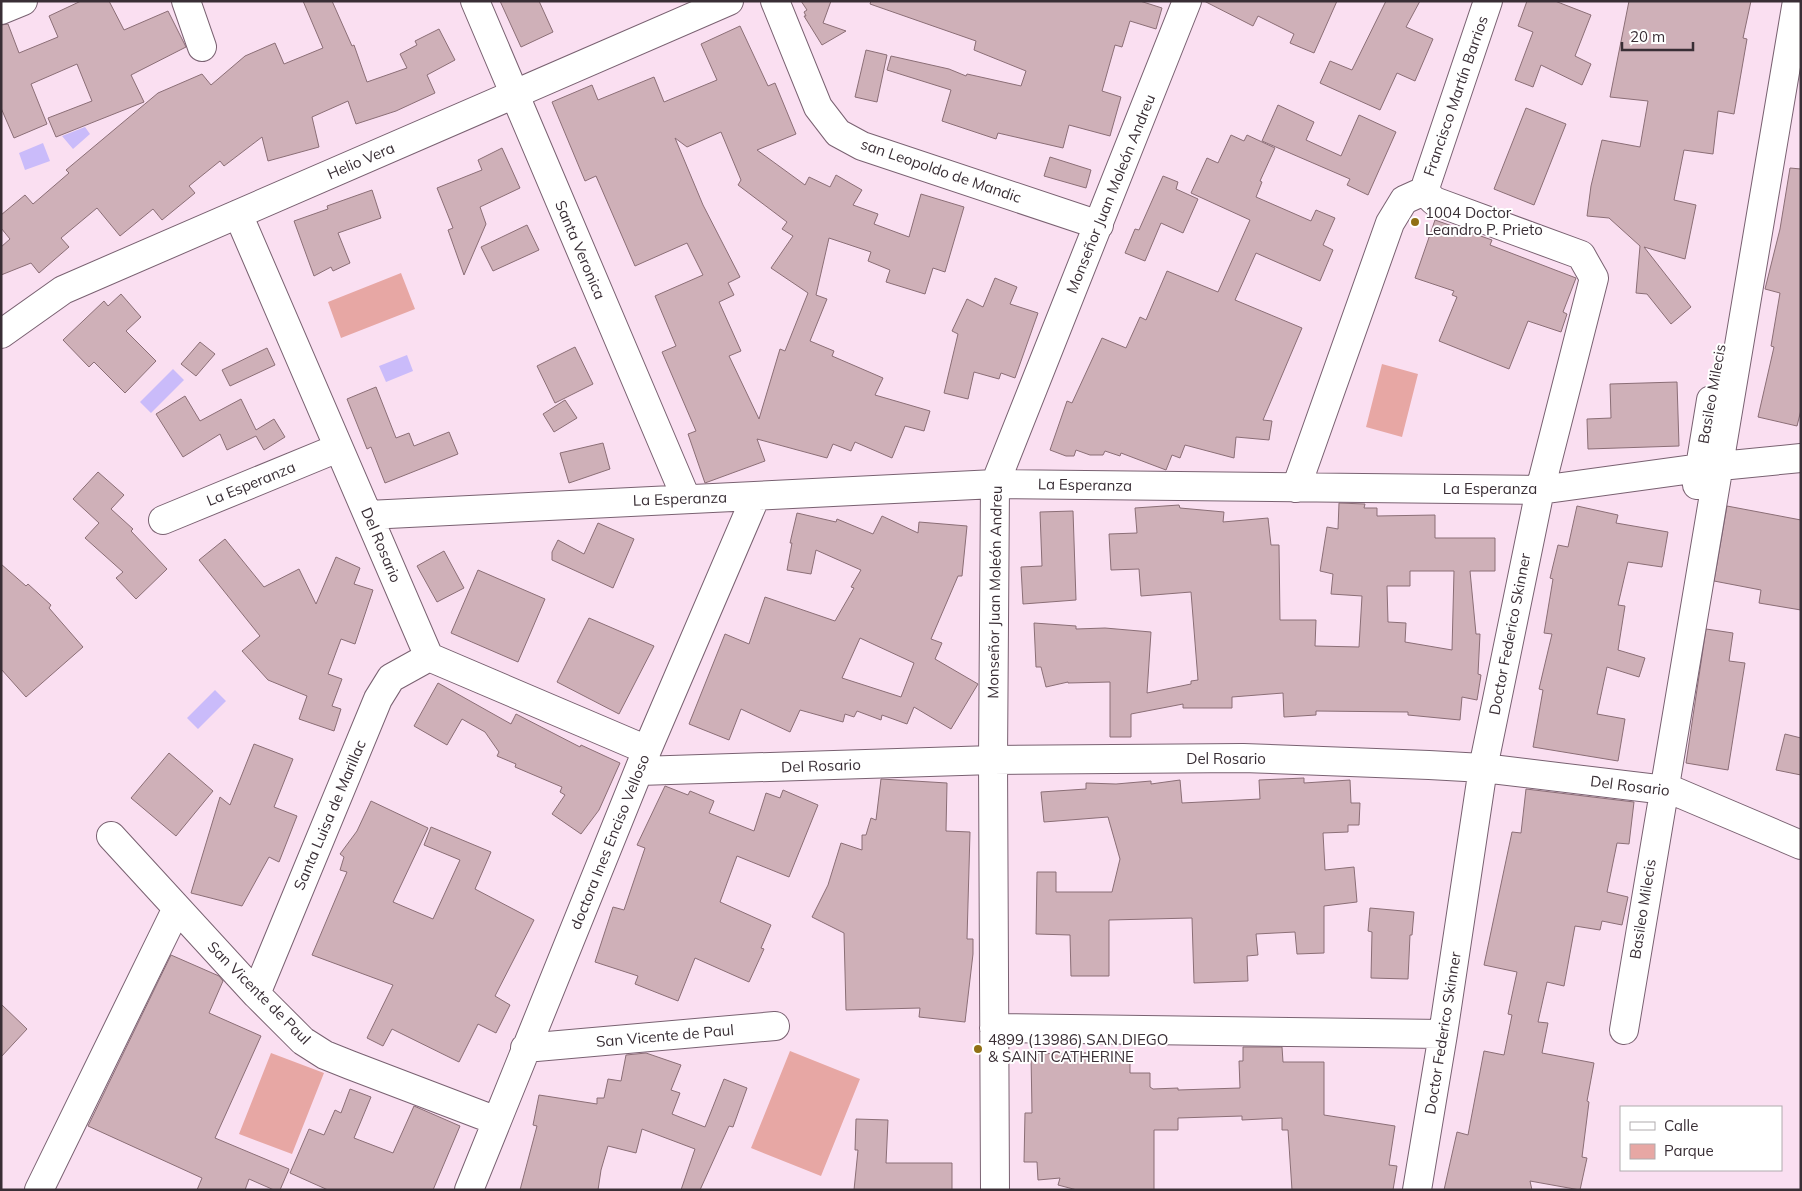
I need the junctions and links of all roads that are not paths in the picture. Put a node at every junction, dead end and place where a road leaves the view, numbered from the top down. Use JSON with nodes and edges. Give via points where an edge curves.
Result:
{"nodes":[{"id":1,"x":22,"y":1,"type":"edge"},
{"id":2,"x":186,"y":1,"type":"edge"},
{"id":3,"x":475,"y":1,"type":"edge"},
{"id":4,"x":729,"y":1,"type":"edge"},
{"id":5,"x":774,"y":1,"type":"edge"},
{"id":6,"x":1187,"y":1,"type":"edge"},
{"id":7,"x":1488,"y":1,"type":"edge"},
{"id":8,"x":1778,"y":1,"type":"edge"},
{"id":9,"x":1797,"y":1,"type":"edge"},
{"id":10,"x":1,"y":10,"type":"edge"},
{"id":11,"x":202,"y":47,"type":"dead end"},
{"id":12,"x":513,"y":95,"type":"junction"},
{"id":13,"x":1424,"y":191,"type":"junction"},
{"id":14,"x":238,"y":214,"type":"junction"},
{"id":15,"x":1099,"y":225,"type":"junction"},
{"id":16,"x":1,"y":334,"type":"edge"},
{"id":17,"x":338,"y":448,"type":"junction"},
{"id":18,"x":1801,"y":458,"type":"edge"},
{"id":19,"x":1710,"y":468,"type":"junction"},
{"id":20,"x":995,"y":484,"type":"junction"},
{"id":21,"x":1296,"y":488,"type":"junction"},
{"id":22,"x":1540,"y":490,"type":"junction"},
{"id":23,"x":756,"y":496,"type":"junction"},
{"id":24,"x":686,"y":498,"type":"junction"},
{"id":25,"x":368,"y":515,"type":"junction"},
{"id":26,"x":163,"y":520,"type":"dead end"},
{"id":27,"x":428,"y":657,"type":"junction"},
{"id":28,"x":643,"y":760,"type":"junction"},
{"id":29,"x":993,"y":760,"type":"junction"},
{"id":30,"x":1483,"y":768,"type":"junction"},
{"id":31,"x":1655,"y":788,"type":"junction"},
{"id":32,"x":111,"y":836,"type":"dead end"},
{"id":33,"x":1801,"y":845,"type":"edge"},
{"id":34,"x":177,"y":908,"type":"junction"},
{"id":35,"x":256,"y":994,"type":"junction"},
{"id":36,"x":775,"y":1026,"type":"dead end"},
{"id":37,"x":994,"y":1028,"type":"junction"},
{"id":38,"x":1624,"y":1030,"type":"dead end"},
{"id":39,"x":1444,"y":1034,"type":"junction"},
{"id":40,"x":525,"y":1048,"type":"junction"},
{"id":41,"x":497,"y":1121,"type":"junction"},
{"id":42,"x":39,"y":1190,"type":"edge"},
{"id":43,"x":469,"y":1190,"type":"edge"},
{"id":44,"x":995,"y":1190,"type":"edge"},
{"id":45,"x":1417,"y":1190,"type":"edge"}],
"edges":[{"from":1,"to":10,"type":"street"},
{"from":2,"to":11,"type":"street"},
{"from":3,"to":12,"type":"street","name":"Santa Veronica"},
{"from":4,"to":12,"type":"street","name":"Helio Vera"},
{"from":5,"to":15,"type":"street","name":"san Leopoldo de Mandic","via":[[818,107],[838,133],[862,146]]},
{"from":6,"to":15,"type":"street","name":"Monseñor Juan Moleón Andreu"},
{"from":7,"to":13,"type":"street","name":"Francisco Martín Barrios"},
{"from":8,"to":19,"type":"street","name":"Basileo Milecis"},
{"from":9,"to":19,"type":"street"},
{"from":12,"to":14,"type":"street","name":"Helio Vera"},
{"from":12,"to":24,"type":"street","name":"Santa Veronica"},
{"from":13,"to":21,"type":"street","via":[[1404,200],[1390,223]]},
{"from":13,"to":22,"type":"street","name":"Doctor Federico Skinner","via":[[1434,201],[1581,255],[1594,278]]},
{"from":14,"to":16,"type":"street","name":"Helio Vera","via":[[63,290]]},
{"from":14,"to":17,"type":"street","name":"Del Rosario"},
{"from":15,"to":20,"type":"street","name":"Monseñor Juan Moleón Andreu"},
{"from":17,"to":25,"type":"street","name":"Del Rosario"},
{"from":17,"to":26,"type":"street","name":"La Esperanza"},
{"from":18,"to":19,"type":"street","name":"La Esperanza"},
{"from":19,"to":22,"type":"street","name":"La Esperanza"},
{"from":19,"to":31,"type":"street","name":"Basileo Milecis"},
{"from":20,"to":21,"type":"street","name":"La Esperanza"},
{"from":20,"to":23,"type":"street","name":"La Esperanza"},
{"from":20,"to":29,"type":"street","name":"Monseñor Juan Moleón Andreu"},
{"from":21,"to":22,"type":"street","name":"La Esperanza"},
{"from":22,"to":30,"type":"street","name":"Doctor Federico Skinner"},
{"from":23,"to":24,"type":"street","name":"La Esperanza"},
{"from":23,"to":28,"type":"street","name":"doctora Ines Enciso Velloso"},
{"from":24,"to":25,"type":"street","name":"La Esperanza"},
{"from":25,"to":27,"type":"street","name":"Del Rosario"},
{"from":27,"to":28,"type":"street","name":"Del Rosario"},
{"from":27,"to":35,"type":"street","name":"Santa Luisa de Marillac","via":[[391,678],[378,699]]},
{"from":28,"to":29,"type":"street","name":"Del Rosario"},
{"from":28,"to":40,"type":"street","name":"doctora Ines Enciso Velloso"},
{"from":29,"to":30,"type":"street","name":"Del Rosario","via":[[1243,758]]},
{"from":29,"to":37,"type":"street","name":"Monseñor Juan Moleón Andreu"},
{"from":30,"to":31,"type":"street","name":"Del Rosario"},
{"from":30,"to":39,"type":"street","name":"Doctor Federico Skinner"},
{"from":31,"to":33,"type":"street","name":"Del Rosario","via":[[1674,791]]},
{"from":31,"to":38,"type":"street","name":"Basileo Milecis"},
{"from":32,"to":34,"type":"street","name":"San Vicente de Paul"},
{"from":34,"to":35,"type":"street","name":"San Vicente de Paul"},
{"from":34,"to":42,"type":"street"},
{"from":35,"to":41,"type":"street","name":"San Vicente de Paul","via":[[303,1041],[325,1055]]},
{"from":36,"to":40,"type":"street","name":"San Vicente de Paul"},
{"from":37,"to":39,"type":"street"},
{"from":37,"to":44,"type":"street","name":"Monseñor Juan Moleón Andreu"},
{"from":39,"to":45,"type":"street","name":"Doctor Federico Skinner"},
{"from":40,"to":41,"type":"street","name":"doctora Ines Enciso Velloso"},
{"from":41,"to":43,"type":"street","name":"doctora Ines Enciso Velloso"}]}
